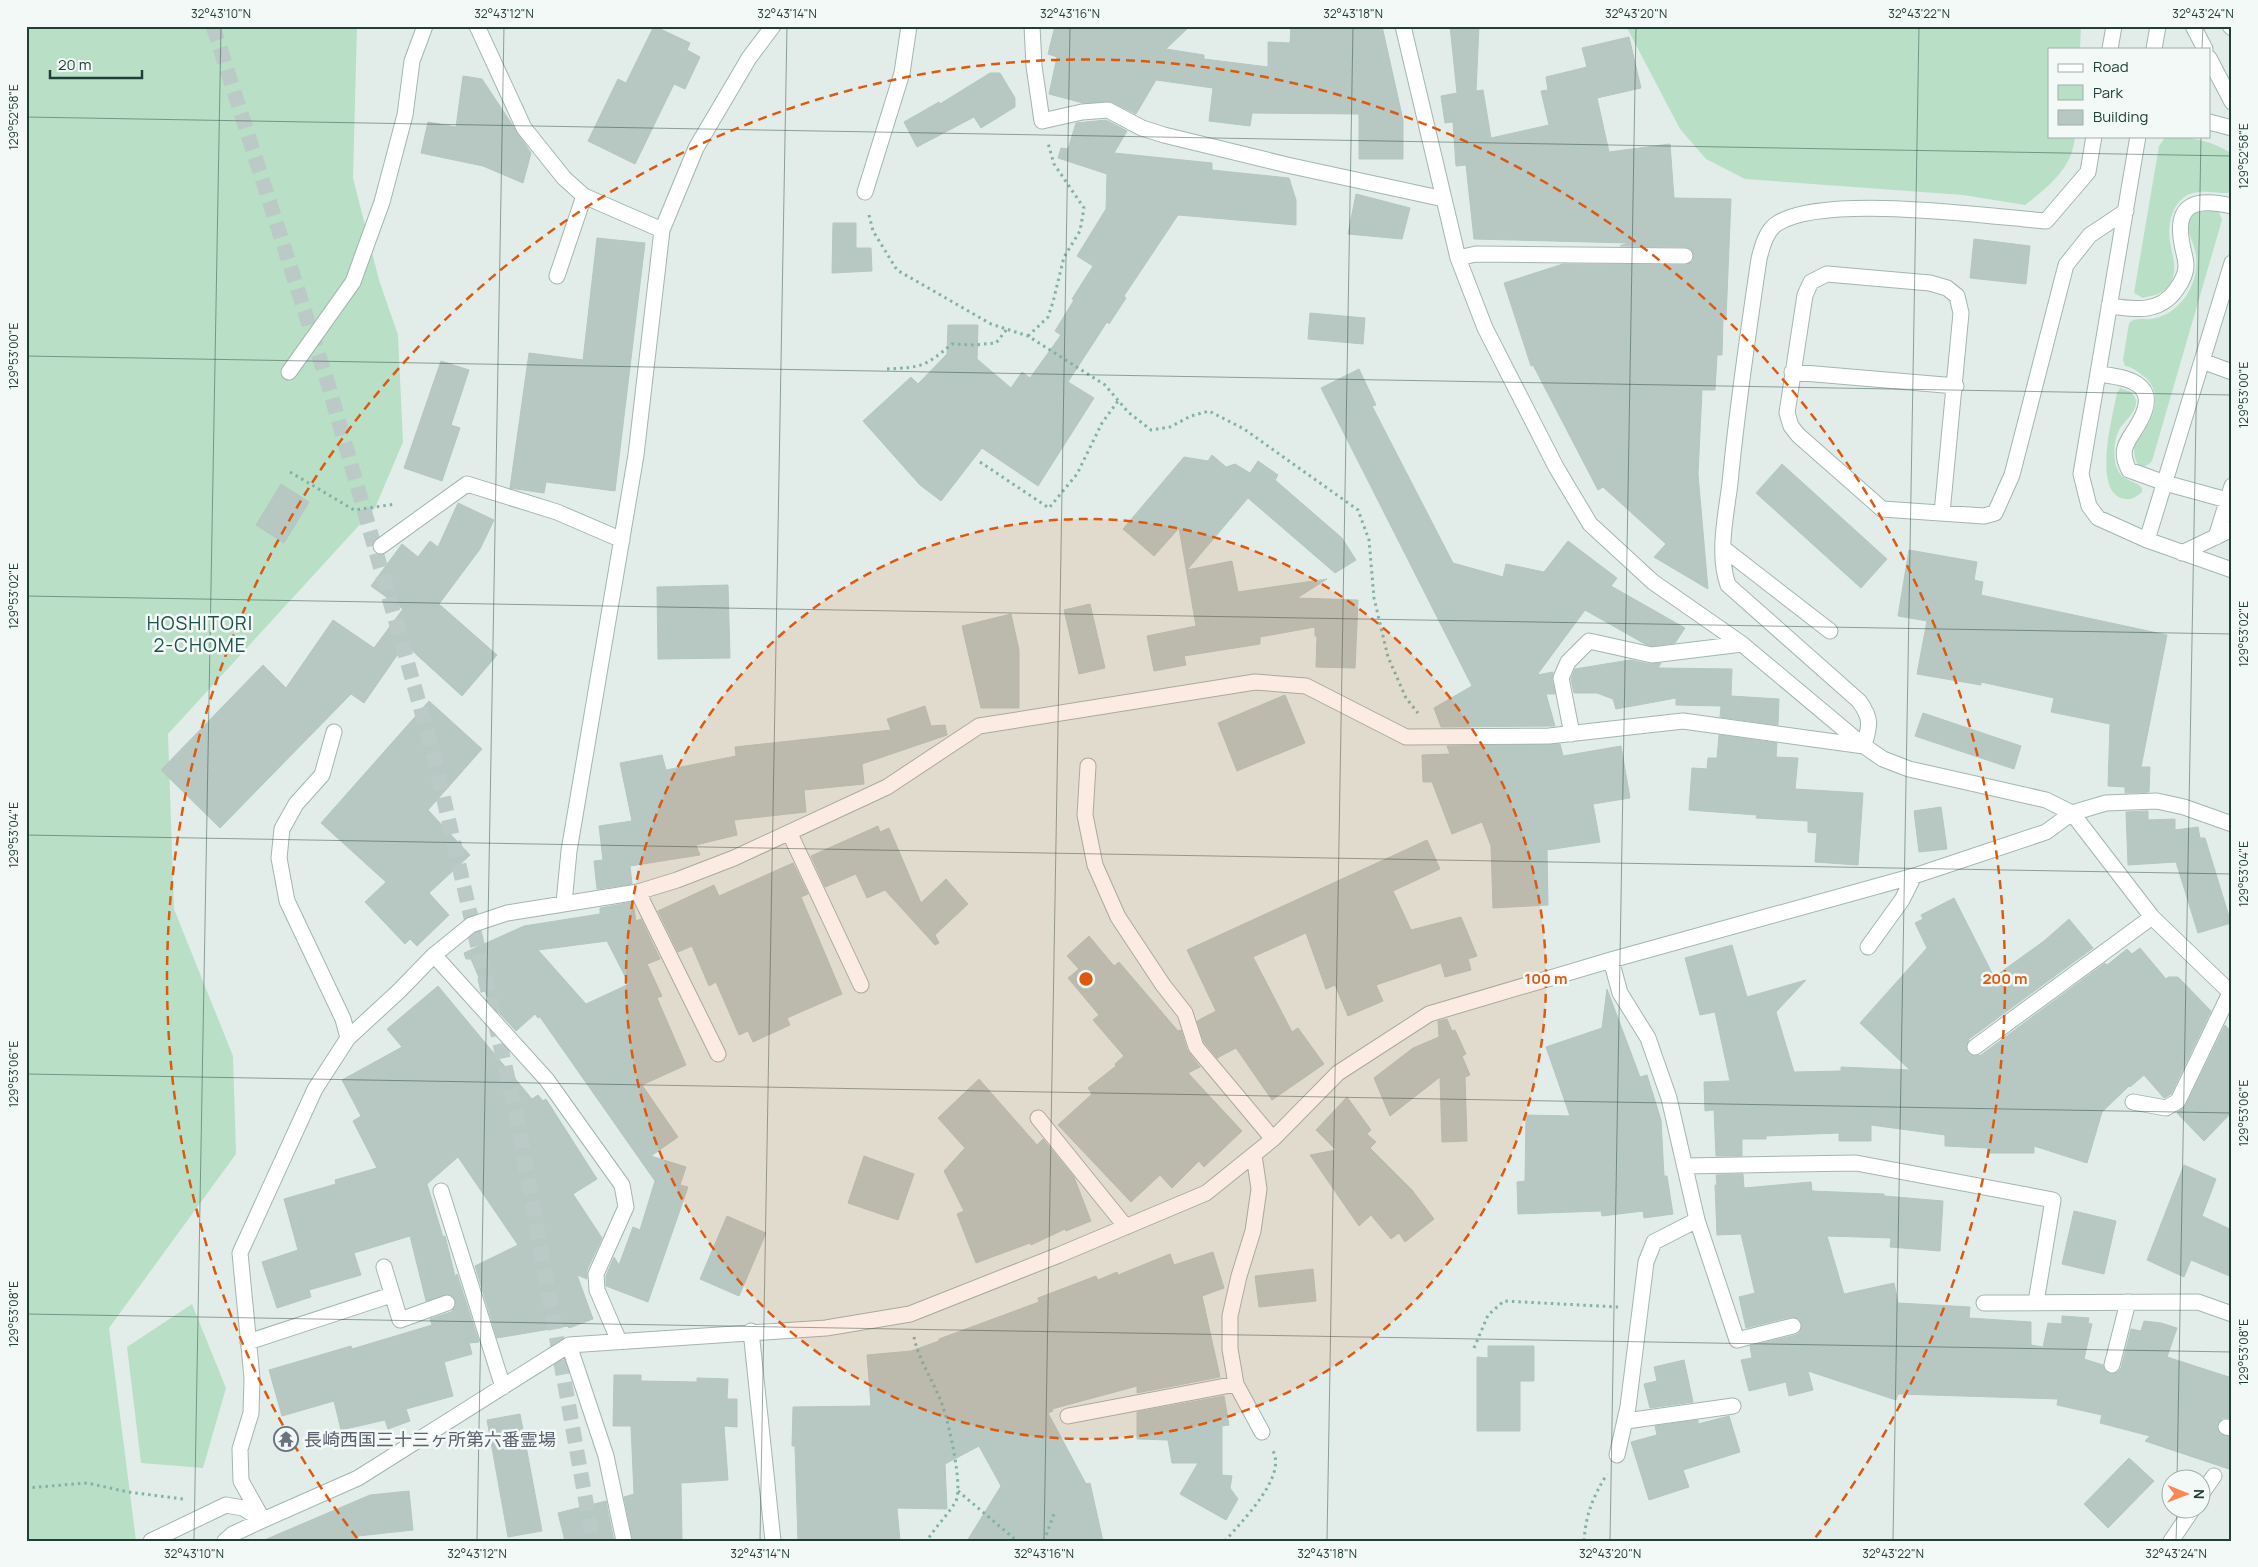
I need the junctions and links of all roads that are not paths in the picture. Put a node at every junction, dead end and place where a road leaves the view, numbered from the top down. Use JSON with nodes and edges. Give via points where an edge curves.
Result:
{"nodes":[{"id":1,"x":425,"y":26,"type":"edge"},
{"id":2,"x":477,"y":26,"type":"edge"},
{"id":3,"x":774,"y":26,"type":"edge"},
{"id":4,"x":909,"y":26,"type":"edge"},
{"id":5,"x":1032,"y":26,"type":"edge"},
{"id":6,"x":1403,"y":26,"type":"edge"},
{"id":7,"x":2114,"y":26,"type":"edge"},
{"id":8,"x":2158,"y":26,"type":"edge"},
{"id":9,"x":2193,"y":26,"type":"edge"},
{"id":10,"x":2110,"y":48,"type":"edge"},
{"id":11,"x":2154,"y":48,"type":"edge"},
{"id":12,"x":2204,"y":48,"type":"edge"},
{"id":13,"x":2210,"y":59,"type":"edge"},
{"id":14,"x":2228,"y":81,"type":"edge"},
{"id":15,"x":2232,"y":102,"type":"edge"},
{"id":16,"x":2210,"y":122,"type":"edge"},
{"id":17,"x":2232,"y":128,"type":"edge"},
{"id":18,"x":2094,"y":138,"type":"edge"},
{"id":19,"x":2138,"y":138,"type":"edge"},
{"id":20,"x":865,"y":192,"type":"road end"},
{"id":21,"x":584,"y":196,"type":"junction"},
{"id":22,"x":1444,"y":199,"type":"junction"},
{"id":23,"x":2232,"y":206,"type":"edge"},
{"id":24,"x":2126,"y":211,"type":"junction"},
{"id":25,"x":662,"y":230,"type":"junction"},
{"id":26,"x":1685,"y":256,"type":"dead end"},
{"id":27,"x":1458,"y":258,"type":"junction"},
{"id":28,"x":2232,"y":263,"type":"edge"},
{"id":29,"x":557,"y":276,"type":"dead end"},
{"id":30,"x":2109,"y":306,"type":"junction"},
{"id":31,"x":2202,"y":362,"type":"junction"},
{"id":32,"x":289,"y":372,"type":"dead end"},
{"id":33,"x":1792,"y":372,"type":"junction"},
{"id":34,"x":2232,"y":372,"type":"edge"},
{"id":35,"x":2098,"y":374,"type":"junction"},
{"id":36,"x":1956,"y":386,"type":"junction"},
{"id":37,"x":2165,"y":483,"type":"junction"},
{"id":38,"x":2230,"y":493,"type":"edge"},
{"id":39,"x":1942,"y":513,"type":"junction"},
{"id":40,"x":2232,"y":529,"type":"edge"},
{"id":41,"x":2216,"y":537,"type":"junction"},
{"id":42,"x":622,"y":540,"type":"junction"},
{"id":43,"x":2147,"y":540,"type":"junction"},
{"id":44,"x":381,"y":546,"type":"dead end"},
{"id":45,"x":1723,"y":548,"type":"junction"},
{"id":46,"x":2182,"y":553,"type":"junction"},
{"id":47,"x":2232,"y":570,"type":"edge"},
{"id":48,"x":1830,"y":631,"type":"dead end"},
{"id":49,"x":1742,"y":644,"type":"junction"},
{"id":50,"x":334,"y":732,"type":"dead end"},
{"id":51,"x":1572,"y":734,"type":"junction"},
{"id":52,"x":1864,"y":746,"type":"junction"},
{"id":53,"x":1088,"y":766,"type":"dead end"},
{"id":54,"x":2072,"y":813,"type":"junction"},
{"id":55,"x":2232,"y":824,"type":"edge"},
{"id":56,"x":790,"y":834,"type":"junction"},
{"id":57,"x":1914,"y":876,"type":"junction"},
{"id":58,"x":638,"y":892,"type":"junction"},
{"id":59,"x":564,"y":903,"type":"junction"},
{"id":60,"x":2152,"y":917,"type":"junction"},
{"id":61,"x":1868,"y":947,"type":"dead end"},
{"id":62,"x":434,"y":955,"type":"junction"},
{"id":63,"x":1611,"y":960,"type":"junction"},
{"id":64,"x":861,"y":985,"type":"dead end"},
{"id":65,"x":2231,"y":994,"type":"edge"},
{"id":66,"x":348,"y":1038,"type":"junction"},
{"id":67,"x":1975,"y":1047,"type":"dead end"},
{"id":68,"x":718,"y":1054,"type":"dead end"},
{"id":69,"x":2133,"y":1102,"type":"dead end"},
{"id":70,"x":1038,"y":1118,"type":"dead end"},
{"id":71,"x":1273,"y":1139,"type":"junction"},
{"id":72,"x":1254,"y":1154,"type":"junction"},
{"id":73,"x":1685,"y":1166,"type":"junction"},
{"id":74,"x":441,"y":1191,"type":"dead end"},
{"id":75,"x":1697,"y":1220,"type":"junction"},
{"id":76,"x":1126,"y":1227,"type":"junction"},
{"id":77,"x":384,"y":1267,"type":"dead end"},
{"id":78,"x":391,"y":1295,"type":"junction"},
{"id":79,"x":1984,"y":1302,"type":"dead end"},
{"id":80,"x":2036,"y":1302,"type":"junction"},
{"id":81,"x":2128,"y":1302,"type":"junction"},
{"id":82,"x":447,"y":1303,"type":"dead end"},
{"id":83,"x":2232,"y":1314,"type":"edge"},
{"id":84,"x":1793,"y":1326,"type":"dead end"},
{"id":85,"x":751,"y":1331,"type":"junction"},
{"id":86,"x":619,"y":1341,"type":"junction"},
{"id":87,"x":248,"y":1342,"type":"junction"},
{"id":88,"x":569,"y":1345,"type":"junction"},
{"id":89,"x":2112,"y":1365,"type":"dead end"},
{"id":90,"x":1236,"y":1384,"type":"junction"},
{"id":91,"x":503,"y":1387,"type":"junction"},
{"id":92,"x":1733,"y":1406,"type":"dead end"},
{"id":93,"x":1068,"y":1416,"type":"dead end"},
{"id":94,"x":1626,"y":1421,"type":"junction"},
{"id":95,"x":1262,"y":1432,"type":"road end"},
{"id":96,"x":1617,"y":1455,"type":"road end"},
{"id":97,"x":2214,"y":1476,"type":"dead end"},
{"id":98,"x":2210,"y":1482,"type":"edge"},
{"id":99,"x":262,"y":1520,"type":"junction"},
{"id":100,"x":2185,"y":1520,"type":"edge"},
{"id":101,"x":152,"y":1541,"type":"edge"},
{"id":102,"x":225,"y":1541,"type":"edge"},
{"id":103,"x":624,"y":1541,"type":"edge"},
{"id":104,"x":773,"y":1541,"type":"edge"},
{"id":105,"x":2171,"y":1541,"type":"edge"}],
"edges":[{"from":1,"to":32,"type":"street","via":[[412,60],[405,115],[382,202],[354,282]]},
{"from":2,"to":21,"type":"street","via":[[524,128],[564,178]]},
{"from":3,"to":25,"type":"street","via":[[749,58],[696,148]]},
{"from":4,"to":20,"type":"street","via":[[902,73]]},
{"from":5,"to":22,"type":"street","via":[[1042,121],[1108,110],[1142,128],[1164,135]]},
{"from":6,"to":22,"type":"street"},
{"from":7,"to":10,"type":"street"},
{"from":8,"to":11,"type":"street"},
{"from":9,"to":12,"type":"street"},
{"from":13,"to":14,"type":"street"},
{"from":14,"to":15,"type":"street"},
{"from":16,"to":17,"type":"street"},
{"from":18,"to":45,"type":"street","via":[[2088,172],[2046,221],[1880,208],[1796,215],[1776,224],[1764,240],[1758,259],[1735,428]]},
{"from":19,"to":24,"type":"street"},
{"from":21,"to":25,"type":"street"},
{"from":21,"to":29,"type":"street"},
{"from":22,"to":27,"type":"street"},
{"from":23,"to":30,"type":"street","via":[[2204,202],[2184,210],[2180,225],[2186,268],[2171,298],[2146,308]]},
{"from":24,"to":30,"type":"street"},
{"from":24,"to":39,"type":"street","via":[[2090,235],[2066,265],[2012,475],[1995,512],[1984,516]]},
{"from":25,"to":42,"type":"street","via":[[636,455]]},
{"from":26,"to":27,"type":"street","via":[[1476,254]]},
{"from":27,"to":49,"type":"street","via":[[1485,328],[1556,466],[1590,524],[1653,582]]},
{"from":28,"to":31,"type":"street"},
{"from":30,"to":35,"type":"street"},
{"from":31,"to":34,"type":"street"},
{"from":31,"to":37,"type":"street"},
{"from":33,"to":36,"type":"street"},
{"from":33,"to":36,"type":"street","via":[[1805,295],[1811,282],[1827,274],[1920,282],[1947,288],[1957,296],[1962,313]]},
{"from":33,"to":39,"type":"street","via":[[1788,413],[1791,426],[1798,435],[1882,509]]},
{"from":35,"to":37,"type":"street","via":[[2126,377],[2144,391],[2144,408],[2125,443],[2124,460],[2130,470]]},
{"from":35,"to":43,"type":"street","via":[[2081,474],[2089,506],[2098,518]]},
{"from":36,"to":39,"type":"street"},
{"from":37,"to":38,"type":"street"},
{"from":37,"to":43,"type":"street"},
{"from":38,"to":41,"type":"street"},
{"from":40,"to":41,"type":"street"},
{"from":41,"to":46,"type":"street"},
{"from":42,"to":44,"type":"street","via":[[557,512],[467,484]]},
{"from":42,"to":59,"type":"street","via":[[569,851]]},
{"from":43,"to":46,"type":"street"},
{"from":45,"to":48,"type":"street"},
{"from":45,"to":52,"type":"street","via":[[1728,585],[1859,701],[1869,715],[1870,727]]},
{"from":46,"to":47,"type":"street"},
{"from":49,"to":51,"type":"street","via":[[1652,655],[1589,641],[1568,662],[1561,678]]},
{"from":49,"to":52,"type":"street"},
{"from":50,"to":66,"type":"street","via":[[322,775],[296,804],[282,829],[279,858],[287,901],[343,1019]]},
{"from":51,"to":52,"type":"street","via":[[1683,721]]},
{"from":51,"to":56,"type":"street","via":[[1406,737],[1306,686],[1255,682],[979,726],[888,788]]},
{"from":52,"to":54,"type":"street","via":[[1883,759],[1909,769],[2046,800]]},
{"from":53,"to":71,"type":"street","via":[[1085,815],[1094,865],[1118,917],[1185,1013],[1196,1047]]},
{"from":54,"to":55,"type":"street","via":[[2106,803],[2157,802],[2184,807]]},
{"from":54,"to":57,"type":"street","via":[[2046,832]]},
{"from":54,"to":60,"type":"street"},
{"from":56,"to":58,"type":"street","via":[[677,880]]},
{"from":56,"to":64,"type":"street"},
{"from":57,"to":61,"type":"street","via":[[1902,900]]},
{"from":57,"to":63,"type":"street"},
{"from":58,"to":59,"type":"street"},
{"from":58,"to":68,"type":"street"},
{"from":59,"to":62,"type":"street","via":[[507,913],[471,924]]},
{"from":60,"to":65,"type":"street"},
{"from":60,"to":67,"type":"street"},
{"from":62,"to":66,"type":"street"},
{"from":62,"to":86,"type":"street","via":[[547,1080],[622,1185],[626,1207],[596,1274],[597,1290]]},
{"from":63,"to":71,"type":"street","via":[[1429,1014],[1338,1073]]},
{"from":63,"to":73,"type":"street","via":[[1620,993],[1648,1038],[1669,1098]]},
{"from":65,"to":69,"type":"street","via":[[2178,1101],[2166,1108]]},
{"from":66,"to":87,"type":"street","via":[[315,1089],[240,1253]]},
{"from":70,"to":76,"type":"street"},
{"from":71,"to":72,"type":"street"},
{"from":72,"to":76,"type":"street","via":[[1206,1193]]},
{"from":72,"to":90,"type":"street","via":[[1259,1189],[1253,1231],[1230,1316],[1230,1349]]},
{"from":73,"to":75,"type":"street"},
{"from":73,"to":80,"type":"street","via":[[1856,1163],[2053,1200]]},
{"from":74,"to":91,"type":"street"},
{"from":75,"to":84,"type":"street","via":[[1737,1340]]},
{"from":75,"to":94,"type":"street","via":[[1654,1242],[1646,1262]]},
{"from":76,"to":85,"type":"street","via":[[910,1314],[826,1328]]},
{"from":77,"to":78,"type":"street"},
{"from":78,"to":82,"type":"street","via":[[400,1320]]},
{"from":78,"to":87,"type":"street"},
{"from":79,"to":80,"type":"street"},
{"from":80,"to":81,"type":"street"},
{"from":81,"to":83,"type":"street","via":[[2198,1302]]},
{"from":81,"to":89,"type":"street"},
{"from":85,"to":86,"type":"street"},
{"from":85,"to":104,"type":"street"},
{"from":86,"to":88,"type":"street"},
{"from":87,"to":99,"type":"street","via":[[251,1413],[240,1449],[241,1481]]},
{"from":88,"to":91,"type":"street"},
{"from":88,"to":103,"type":"street","via":[[606,1456]]},
{"from":90,"to":93,"type":"street"},
{"from":90,"to":95,"type":"street"},
{"from":91,"to":99,"type":"street","via":[[358,1478]]},
{"from":92,"to":94,"type":"street"},
{"from":94,"to":96,"type":"street"},
{"from":97,"to":98,"type":"street"},
{"from":99,"to":101,"type":"street","via":[[243,1508],[226,1505]]},
{"from":99,"to":102,"type":"street"},
{"from":100,"to":105,"type":"street"}]}
